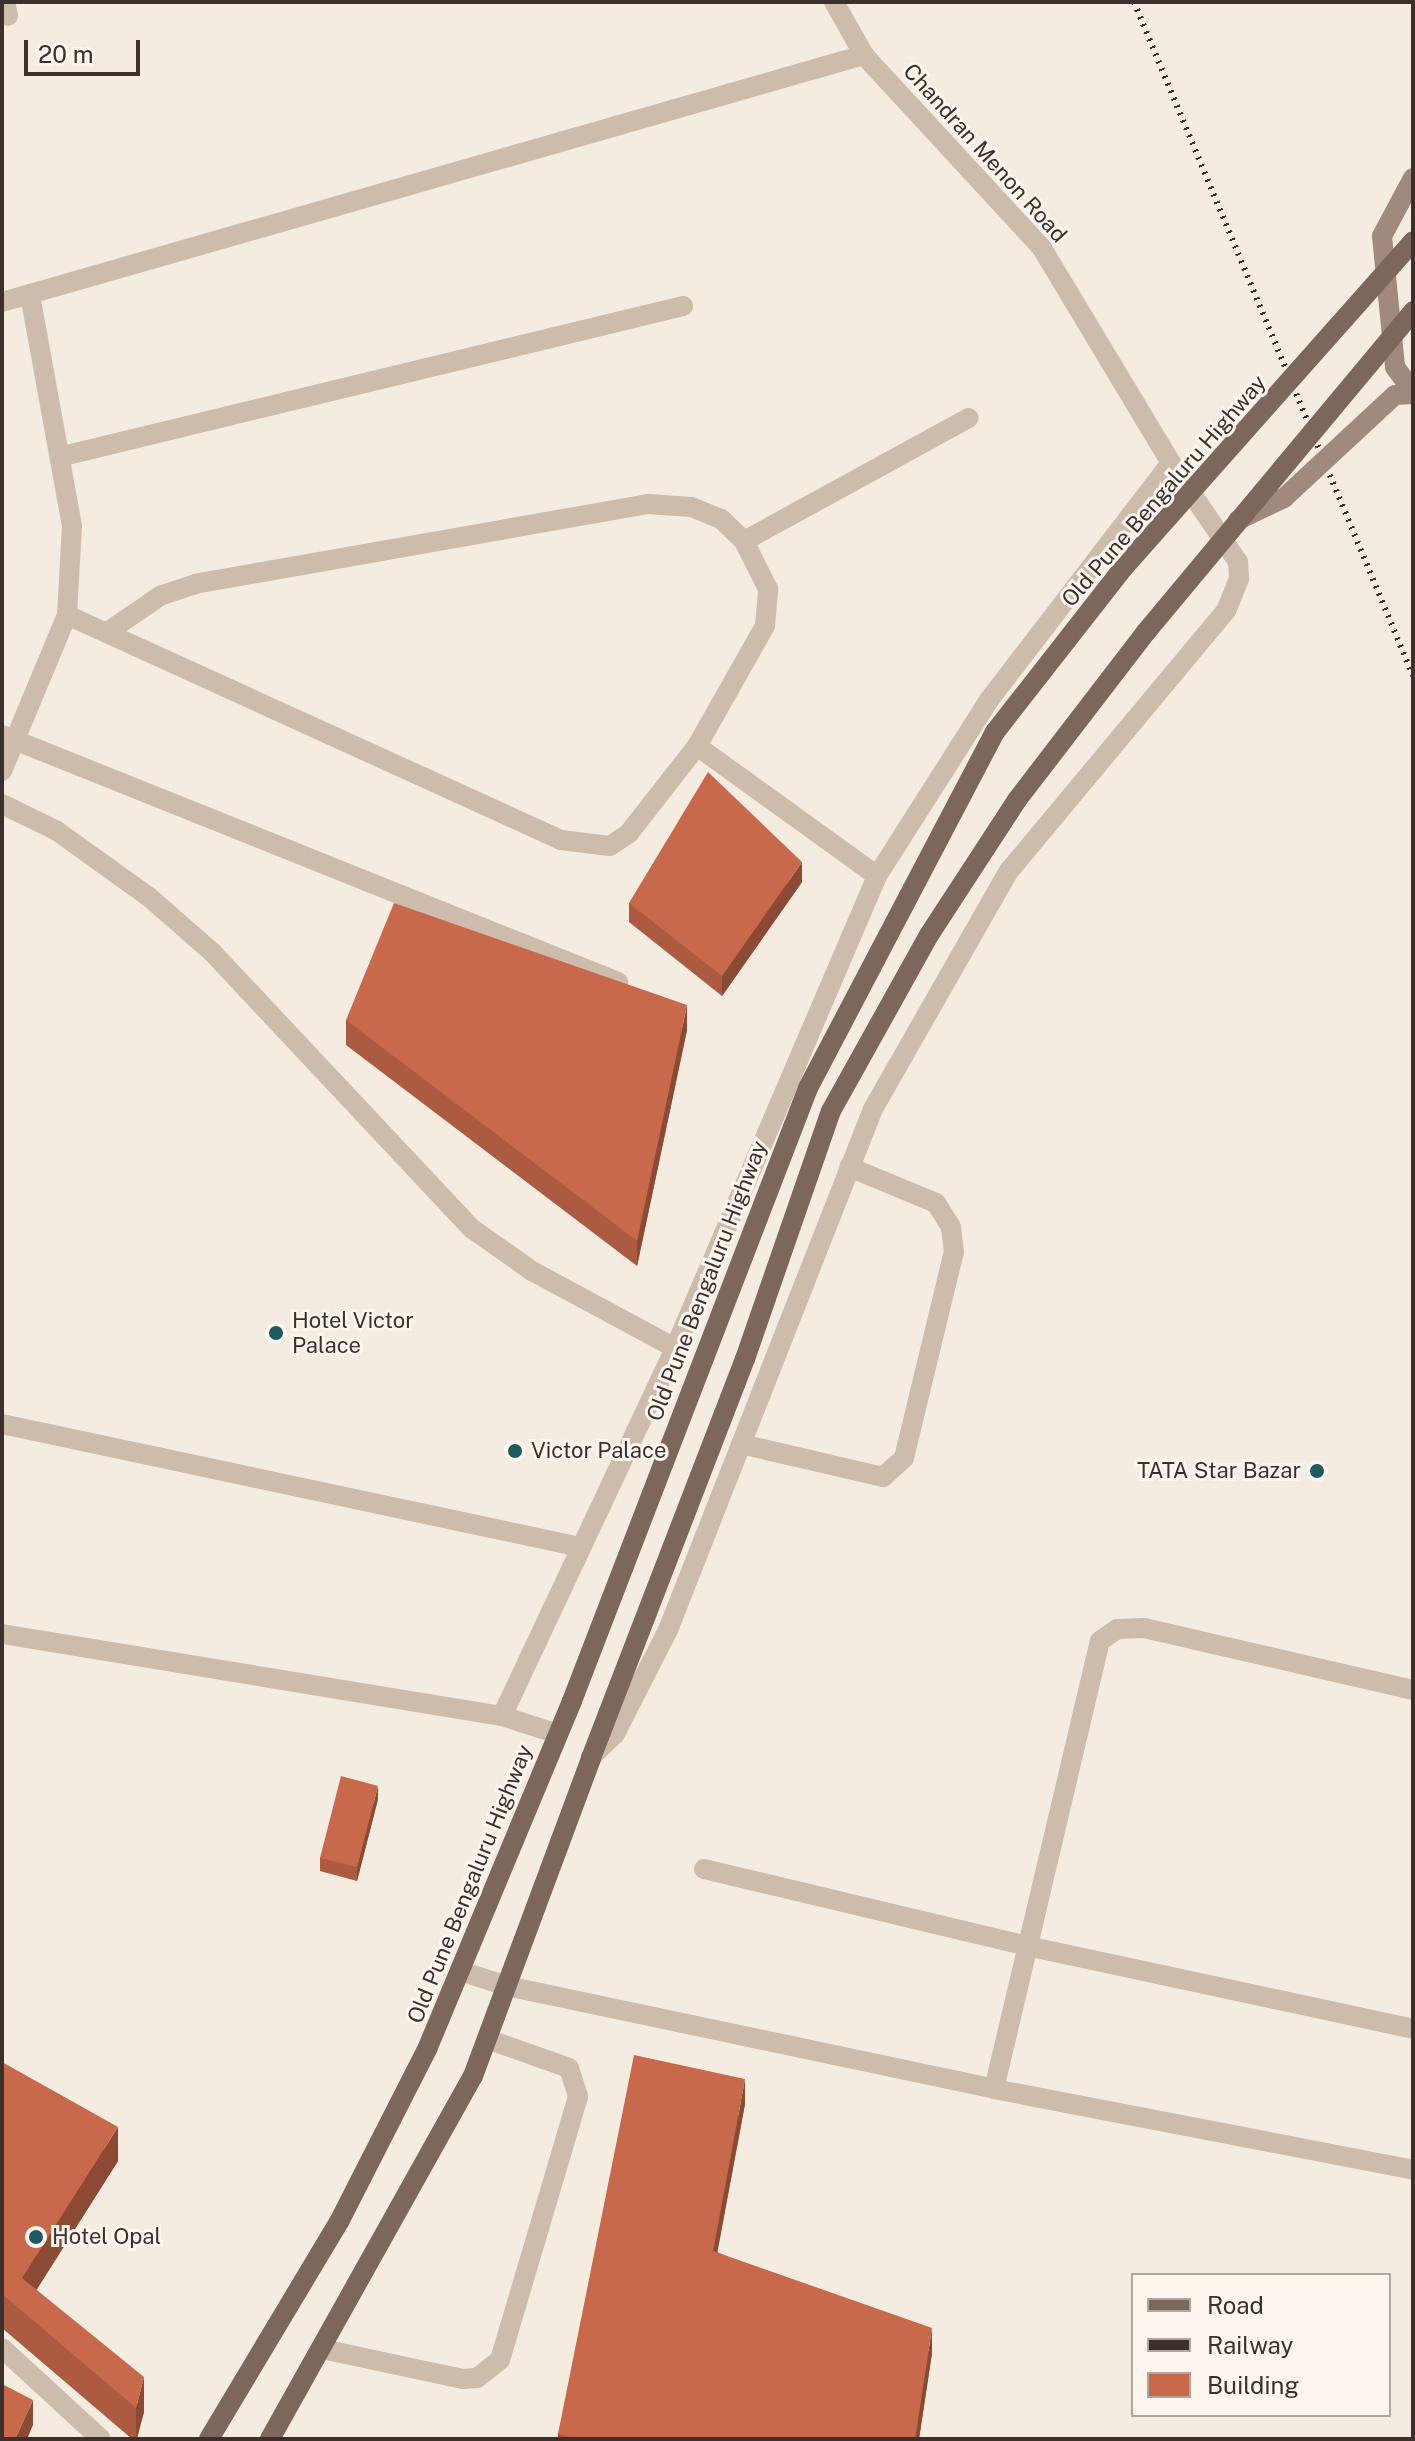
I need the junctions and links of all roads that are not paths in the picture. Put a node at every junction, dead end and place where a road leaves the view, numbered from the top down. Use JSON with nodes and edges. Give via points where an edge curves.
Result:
{"nodes":[{"id":1,"x":834,"y":2,"type":"edge"},
{"id":2,"x":864,"y":55,"type":"junction"},
{"id":3,"x":1413,"y":178,"type":"edge"},
{"id":4,"x":1413,"y":241,"type":"edge"},
{"id":5,"x":30,"y":294,"type":"junction"},
{"id":6,"x":2,"y":302,"type":"edge"},
{"id":7,"x":683,"y":306,"type":"dead end"},
{"id":8,"x":1413,"y":311,"type":"edge"},
{"id":9,"x":1413,"y":393,"type":"edge"},
{"id":10,"x":969,"y":418,"type":"dead end"},
{"id":11,"x":63,"y":456,"type":"junction"},
{"id":12,"x":1171,"y":463,"type":"junction"},
{"id":13,"x":1235,"y":522,"type":"junction"},
{"id":14,"x":744,"y":541,"type":"junction"},
{"id":15,"x":67,"y":615,"type":"junction"},
{"id":16,"x":106,"y":633,"type":"junction"},
{"id":17,"x":7,"y":735,"type":"edge"},
{"id":18,"x":697,"y":746,"type":"junction"},
{"id":19,"x":2,"y":771,"type":"edge"},
{"id":20,"x":2,"y":804,"type":"edge"},
{"id":21,"x":877,"y":876,"type":"junction"},
{"id":22,"x":645,"y":994,"type":"edge"},
{"id":23,"x":849,"y":1167,"type":"junction"},
{"id":24,"x":675,"y":1348,"type":"junction"},
{"id":25,"x":2,"y":1424,"type":"edge"},
{"id":26,"x":741,"y":1444,"type":"junction"},
{"id":27,"x":580,"y":1547,"type":"junction"},
{"id":28,"x":2,"y":1634,"type":"edge"},
{"id":29,"x":1413,"y":1690,"type":"edge"},
{"id":30,"x":502,"y":1716,"type":"junction"},
{"id":31,"x":558,"y":1734,"type":"junction"},
{"id":32,"x":591,"y":1758,"type":"junction"},
{"id":33,"x":704,"y":1869,"type":"dead end"},
{"id":34,"x":1027,"y":1946,"type":"junction"},
{"id":35,"x":460,"y":1971,"type":"junction"},
{"id":36,"x":507,"y":1986,"type":"junction"},
{"id":37,"x":1413,"y":2029,"type":"edge"},
{"id":38,"x":487,"y":2039,"type":"junction"},
{"id":39,"x":994,"y":2089,"type":"junction"},
{"id":40,"x":1413,"y":2170,"type":"edge"},
{"id":41,"x":2,"y":2348,"type":"edge"},
{"id":42,"x":322,"y":2349,"type":"junction"},
{"id":43,"x":101,"y":2439,"type":"edge"},
{"id":44,"x":209,"y":2439,"type":"edge"},
{"id":45,"x":270,"y":2439,"type":"edge"}],
"edges":[{"from":1,"to":2,"type":"street","name":"Chandran Menon Road"},
{"from":2,"to":5,"type":"street"},
{"from":2,"to":12,"type":"street","name":"Chandran Menon Road","via":[[1041,247]]},
{"from":3,"to":9,"type":"main road","via":[[1382,236],[1395,367]]},
{"from":4,"to":31,"type":"main road","name":"Old Pune Bengaluru Highway","bridge":true,"via":[[1124,567],[995,732],[808,1088]]},
{"from":5,"to":6,"type":"street"},
{"from":5,"to":11,"type":"street"},
{"from":7,"to":11,"type":"street"},
{"from":8,"to":13,"type":"main road","bridge":true},
{"from":9,"to":13,"type":"main road","bridge":true,"via":[[1395,395],[1375,411],[1284,498]]},
{"from":10,"to":14,"type":"street"},
{"from":11,"to":15,"type":"street","via":[[72,526]]},
{"from":12,"to":21,"type":"street","via":[[989,700]]},
{"from":12,"to":23,"type":"street","name":"Chandran Menon Road","via":[[1238,562],[1235,594],[1009,871],[873,1109]]},
{"from":13,"to":32,"type":"main road","bridge":true,"via":[[1017,800],[929,935],[831,1111],[745,1359]]},
{"from":14,"to":16,"type":"street","via":[[721,519],[691,507],[648,504],[196,584],[160,596]]},
{"from":14,"to":18,"type":"street","via":[[768,589],[765,626]]},
{"from":15,"to":16,"type":"street"},
{"from":15,"to":17,"type":"street"},
{"from":16,"to":18,"type":"street","via":[[561,840],[588,847],[610,846],[629,833]]},
{"from":17,"to":19,"type":"street"},
{"from":17,"to":22,"type":"street"},
{"from":18,"to":21,"type":"street"},
{"from":20,"to":24,"type":"street","via":[[57,831],[149,897],[212,952],[471,1228],[532,1271]]},
{"from":21,"to":24,"type":"street"},
{"from":23,"to":26,"type":"street","name":"Chandran Menon Road"},
{"from":23,"to":26,"type":"street","via":[[936,1203],[951,1227],[954,1252],[904,1458],[883,1477]]},
{"from":24,"to":27,"type":"street"},
{"from":25,"to":27,"type":"street"},
{"from":26,"to":32,"type":"street","name":"Chandran Menon Road","via":[[668,1630],[615,1734]]},
{"from":27,"to":30,"type":"street"},
{"from":28,"to":30,"type":"street"},
{"from":29,"to":34,"type":"street","via":[[1144,1628],[1117,1629],[1100,1641],[1091,1668]]},
{"from":30,"to":31,"type":"street"},
{"from":31,"to":35,"type":"main road","name":"Old Pune Bengaluru Highway"},
{"from":32,"to":36,"type":"main road"},
{"from":33,"to":34,"type":"street"},
{"from":34,"to":37,"type":"street"},
{"from":34,"to":39,"type":"street"},
{"from":35,"to":36,"type":"street"},
{"from":35,"to":44,"type":"main road","name":"Old Pune Bengaluru Highway","via":[[428,2047],[339,2222]]},
{"from":36,"to":38,"type":"main road"},
{"from":36,"to":39,"type":"street"},
{"from":38,"to":42,"type":"main road","via":[[473,2076]]},
{"from":38,"to":42,"type":"street","via":[[569,2068],[578,2096],[500,2360],[477,2378],[463,2379]]},
{"from":39,"to":40,"type":"street"},
{"from":41,"to":43,"type":"street"},
{"from":42,"to":45,"type":"main road"}]}
